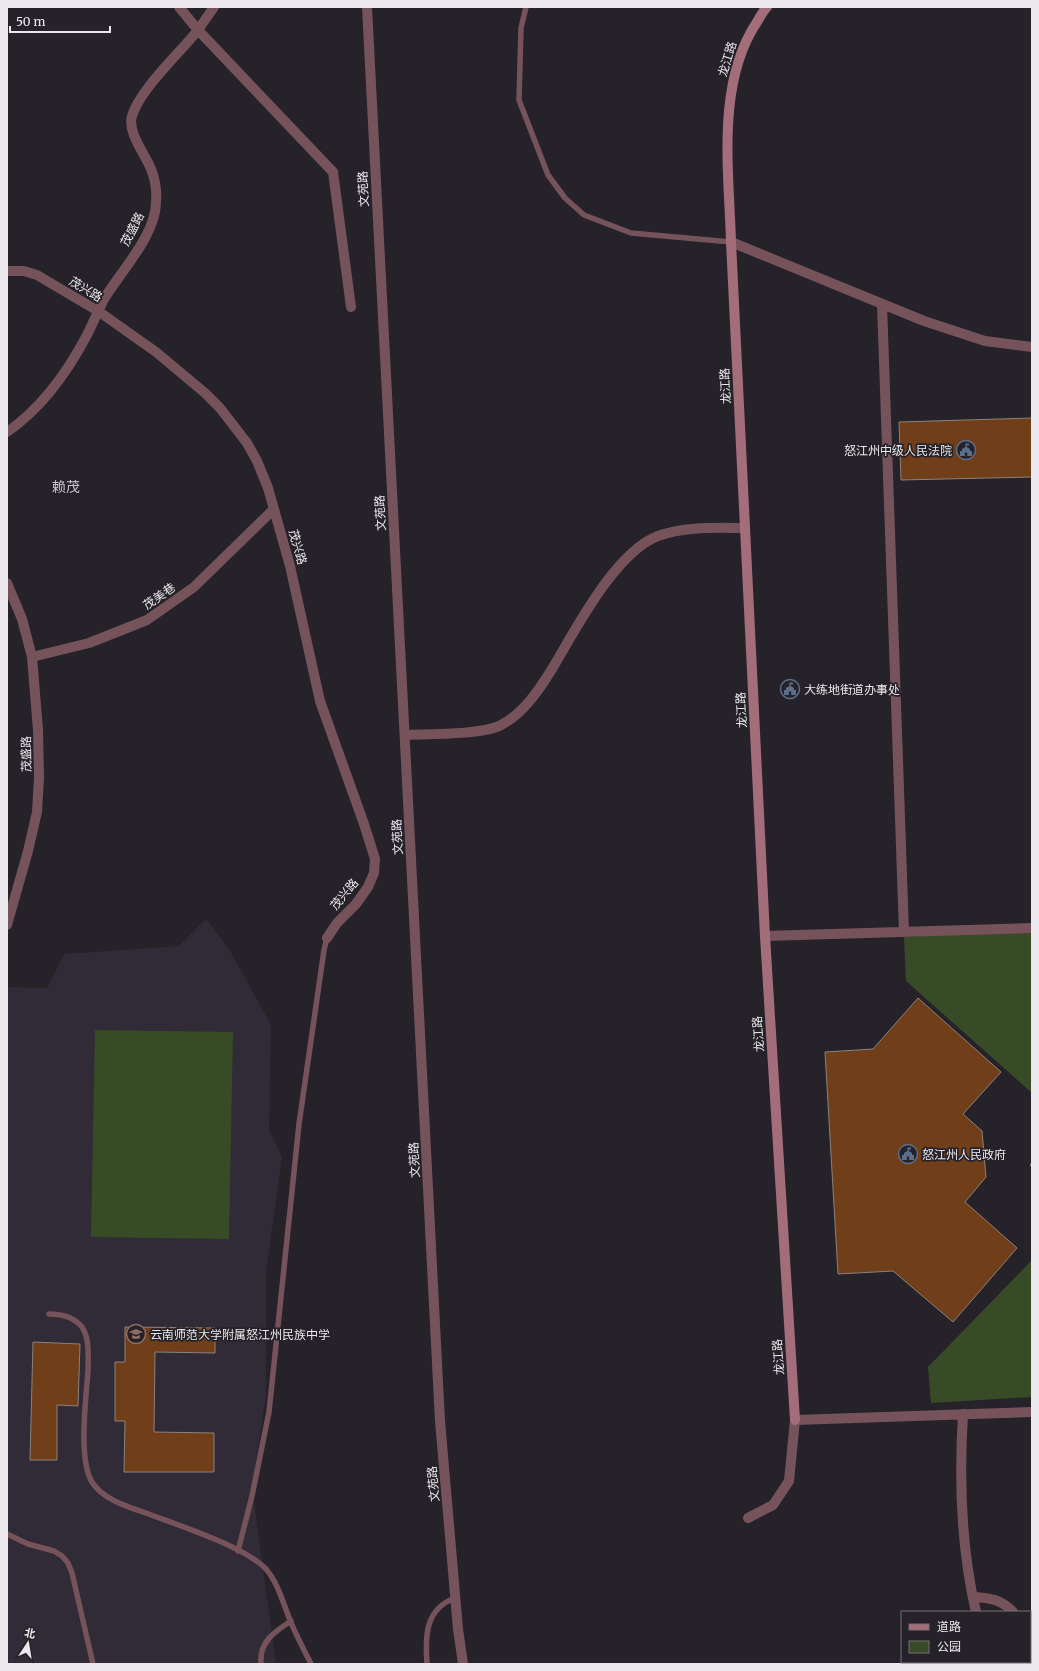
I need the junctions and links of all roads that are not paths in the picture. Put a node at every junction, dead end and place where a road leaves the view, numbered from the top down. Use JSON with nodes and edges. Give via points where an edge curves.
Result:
{"nodes":[{"id":1,"x":179,"y":7,"type":"edge"},
{"id":2,"x":214,"y":7,"type":"edge"},
{"id":3,"x":367,"y":7,"type":"edge"},
{"id":4,"x":526,"y":7,"type":"edge"},
{"id":5,"x":767,"y":7,"type":"edge"},
{"id":6,"x":198,"y":30,"type":"junction"},
{"id":7,"x":731,"y":242,"type":"junction"},
{"id":8,"x":7,"y":272,"type":"edge"},
{"id":9,"x":882,"y":304,"type":"junction"},
{"id":10,"x":351,"y":307,"type":"dead end"},
{"id":11,"x":98,"y":311,"type":"junction"},
{"id":12,"x":1032,"y":347,"type":"edge"},
{"id":13,"x":7,"y":432,"type":"edge"},
{"id":14,"x":274,"y":509,"type":"junction"},
{"id":15,"x":745,"y":528,"type":"junction"},
{"id":16,"x":7,"y":583,"type":"edge"},
{"id":17,"x":32,"y":657,"type":"junction"},
{"id":18,"x":405,"y":735,"type":"junction"},
{"id":19,"x":7,"y":925,"type":"edge"},
{"id":20,"x":1032,"y":928,"type":"edge"},
{"id":21,"x":904,"y":932,"type":"junction"},
{"id":22,"x":765,"y":936,"type":"junction"},
{"id":23,"x":327,"y":938,"type":"joint"},
{"id":24,"x":49,"y":1314,"type":"dead end"},
{"id":25,"x":1032,"y":1412,"type":"edge"},
{"id":26,"x":962,"y":1414,"type":"junction"},
{"id":27,"x":795,"y":1420,"type":"junction"},
{"id":28,"x":748,"y":1518,"type":"dead end"},
{"id":29,"x":7,"y":1534,"type":"edge"},
{"id":30,"x":238,"y":1551,"type":"junction"},
{"id":31,"x":973,"y":1597,"type":"junction"},
{"id":32,"x":455,"y":1598,"type":"junction"},
{"id":33,"x":976,"y":1611,"type":"edge"},
{"id":34,"x":1012,"y":1611,"type":"edge"},
{"id":35,"x":291,"y":1621,"type":"junction"},
{"id":36,"x":93,"y":1664,"type":"edge"},
{"id":37,"x":261,"y":1664,"type":"edge"},
{"id":38,"x":311,"y":1664,"type":"edge"},
{"id":39,"x":427,"y":1664,"type":"edge"},
{"id":40,"x":463,"y":1664,"type":"edge"}],
"edges":[{"from":1,"to":6,"type":"street"},
{"from":2,"to":6,"type":"street","name":"茂盛路"},
{"from":3,"to":18,"type":"street","name":"文苑路"},
{"from":4,"to":7,"type":"lane","via":[[521,28],[519,100],[548,175],[565,198],[584,215],[631,232]]},
{"from":5,"to":7,"type":"main road","name":"龙江路","via":[[749,34],[738,62],[730,96],[728,131]]},
{"from":6,"to":10,"type":"street","via":[[333,172]]},
{"from":6,"to":11,"type":"street","name":"茂盛路","via":[[148,89],[131,117],[132,131],[154,180],[156,204],[144,238]]},
{"from":7,"to":9,"type":"street"},
{"from":7,"to":15,"type":"main road","name":"龙江路"},
{"from":8,"to":11,"type":"street","name":"茂兴路","via":[[30,272]]},
{"from":9,"to":12,"type":"street","via":[[973,337]]},
{"from":9,"to":21,"type":"street"},
{"from":11,"to":13,"type":"street","name":"茂盛路","via":[[62,374],[31,412]]},
{"from":11,"to":14,"type":"street","name":"茂兴路","via":[[181,371],[220,408],[244,438],[257,461]]},
{"from":14,"to":17,"type":"street","name":"茂美巷","via":[[194,587],[148,620],[89,643]]},
{"from":14,"to":23,"type":"street","name":"茂兴路","via":[[290,566],[320,701],[375,859],[374,873],[363,895]]},
{"from":15,"to":18,"type":"street","via":[[683,529],[658,536],[638,547],[622,562],[593,602],[542,686],[517,714],[501,725],[485,730]]},
{"from":15,"to":22,"type":"main road","name":"龙江路"},
{"from":16,"to":17,"type":"street","name":"茂盛路","via":[[24,624]]},
{"from":17,"to":19,"type":"street","name":"茂盛路","via":[[38,730],[37,812]]},
{"from":18,"to":32,"type":"street","name":"文苑路","via":[[440,1421]]},
{"from":20,"to":21,"type":"street"},
{"from":21,"to":22,"type":"street"},
{"from":22,"to":27,"type":"main road","name":"龙江路"},
{"from":23,"to":30,"type":"lane","via":[[299,1124],[269,1412]]},
{"from":24,"to":30,"type":"lane","via":[[63,1315],[74,1320],[87,1338],[85,1452],[87,1471],[93,1484],[120,1503]]},
{"from":25,"to":26,"type":"street"},
{"from":26,"to":27,"type":"street"},
{"from":26,"to":31,"type":"street","via":[[965,1546]]},
{"from":27,"to":28,"type":"street","via":[[789,1481],[773,1505]]},
{"from":29,"to":36,"type":"lane","via":[[16,1540],[54,1552],[68,1563]]},
{"from":30,"to":35,"type":"lane","via":[[255,1560],[273,1579]]},
{"from":31,"to":33,"type":"street"},
{"from":31,"to":34,"type":"street","via":[[988,1598],[1006,1604]]},
{"from":32,"to":39,"type":"lane","via":[[439,1606],[429,1624],[426,1638]]},
{"from":32,"to":40,"type":"street","name":"文苑路"},
{"from":35,"to":37,"type":"lane","via":[[266,1641],[261,1652]]},
{"from":35,"to":38,"type":"lane"}]}
